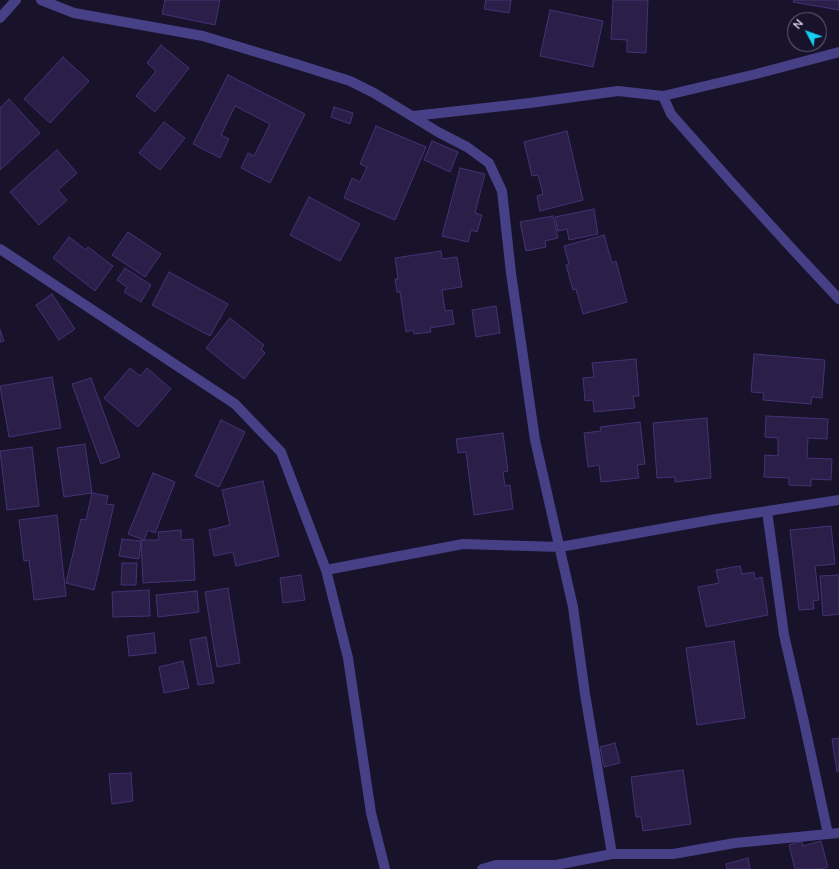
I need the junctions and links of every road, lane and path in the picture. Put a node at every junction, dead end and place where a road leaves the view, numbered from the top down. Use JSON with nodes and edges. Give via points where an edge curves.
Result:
{"nodes":[{"id":1,"x":16,"y":0,"type":"edge"},
{"id":2,"x":41,"y":0,"type":"edge"},
{"id":3,"x":0,"y":18,"type":"edge"},
{"id":4,"x":839,"y":52,"type":"edge"},
{"id":5,"x":663,"y":96,"type":"junction"},
{"id":6,"x":413,"y":116,"type":"junction"},
{"id":7,"x":0,"y":249,"type":"edge"},
{"id":8,"x":839,"y":299,"type":"edge"},
{"id":9,"x":839,"y":500,"type":"edge"},
{"id":10,"x":767,"y":511,"type":"junction"},
{"id":11,"x":560,"y":547,"type":"junction"},
{"id":12,"x":326,"y":570,"type":"junction"},
{"id":13,"x":839,"y":833,"type":"edge"},
{"id":14,"x":828,"y":834,"type":"junction"},
{"id":15,"x":612,"y":854,"type":"junction"},
{"id":16,"x":385,"y":869,"type":"edge"},
{"id":17,"x":482,"y":869,"type":"edge"}],
"edges":[{"from":1,"to":3,"type":"street"},
{"from":2,"to":6,"type":"street","via":[[74,13],[203,36],[296,64],[350,81]]},
{"from":4,"to":5,"type":"street"},
{"from":5,"to":6,"type":"street","via":[[618,91]]},
{"from":5,"to":8,"type":"street","via":[[671,114]]},
{"from":6,"to":11,"type":"street","via":[[489,162],[502,191],[535,440]]},
{"from":7,"to":12,"type":"street","via":[[235,404],[281,452]]},
{"from":9,"to":10,"type":"street"},
{"from":10,"to":11,"type":"street"},
{"from":10,"to":14,"type":"street","via":[[784,635]]},
{"from":11,"to":12,"type":"street","via":[[463,544]]},
{"from":11,"to":15,"type":"street","via":[[573,607]]},
{"from":12,"to":16,"type":"street","via":[[348,658],[371,813]]},
{"from":13,"to":14,"type":"street"},
{"from":14,"to":15,"type":"street","via":[[735,843],[672,854]]},
{"from":15,"to":17,"type":"street","via":[[556,865],[496,865]]}]}
